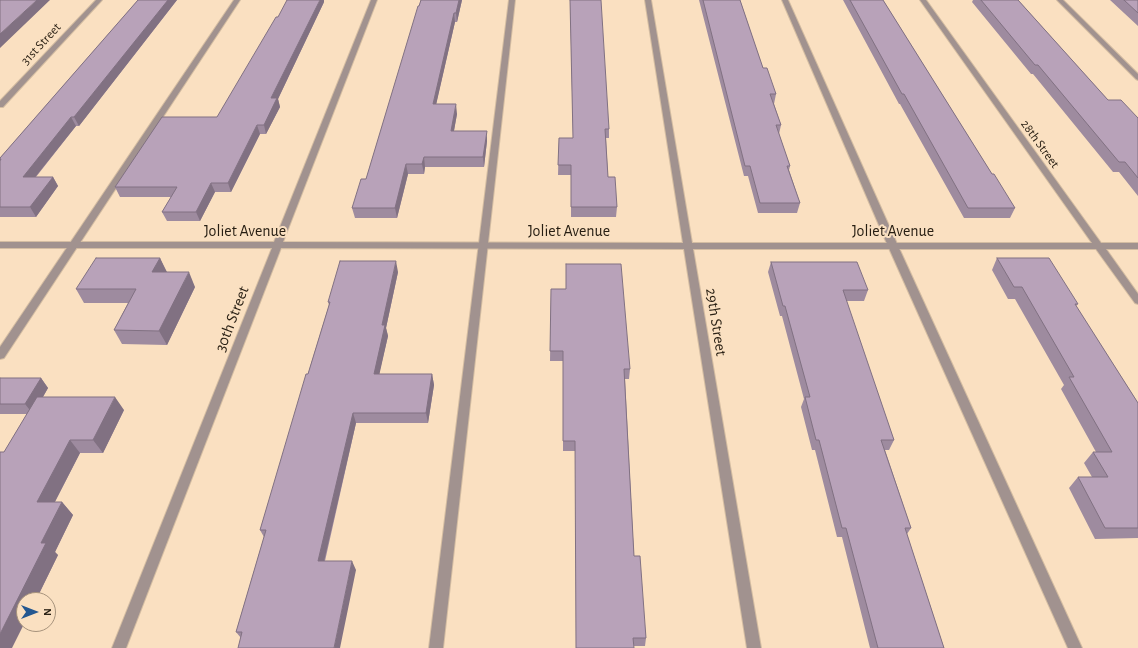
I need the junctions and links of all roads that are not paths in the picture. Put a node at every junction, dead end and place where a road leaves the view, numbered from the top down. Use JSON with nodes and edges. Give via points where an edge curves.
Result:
{"nodes":[{"id":1,"x":99,"y":0,"type":"edge"},
{"id":2,"x":236,"y":0,"type":"edge"},
{"id":3,"x":374,"y":0,"type":"edge"},
{"id":4,"x":512,"y":0,"type":"edge"},
{"id":5,"x":648,"y":0,"type":"edge"},
{"id":6,"x":786,"y":0,"type":"edge"},
{"id":7,"x":923,"y":0,"type":"edge"},
{"id":8,"x":1060,"y":0,"type":"edge"},
{"id":9,"x":1138,"y":78,"type":"edge"},
{"id":10,"x":0,"y":104,"type":"edge"},
{"id":11,"x":0,"y":246,"type":"edge"},
{"id":12,"x":74,"y":246,"type":"junction"},
{"id":13,"x":277,"y":246,"type":"junction"},
{"id":14,"x":482,"y":246,"type":"junction"},
{"id":15,"x":688,"y":246,"type":"junction"},
{"id":16,"x":893,"y":246,"type":"junction"},
{"id":17,"x":1098,"y":246,"type":"junction"},
{"id":18,"x":1138,"y":246,"type":"edge"},
{"id":19,"x":1138,"y":301,"type":"edge"},
{"id":20,"x":0,"y":355,"type":"edge"},
{"id":21,"x":119,"y":648,"type":"edge"},
{"id":22,"x":436,"y":648,"type":"edge"},
{"id":23,"x":754,"y":648,"type":"edge"},
{"id":24,"x":1075,"y":648,"type":"edge"}],
"edges":[{"from":1,"to":10,"type":"street","name":"31st Street"},
{"from":2,"to":12,"type":"street"},
{"from":3,"to":13,"type":"street","name":"30th Street"},
{"from":4,"to":14,"type":"street"},
{"from":5,"to":15,"type":"street","name":"29th Street"},
{"from":6,"to":16,"type":"street"},
{"from":7,"to":17,"type":"street","name":"28th Street"},
{"from":8,"to":9,"type":"street"},
{"from":11,"to":12,"type":"street","name":"Joliet Avenue"},
{"from":12,"to":13,"type":"street","name":"Joliet Avenue"},
{"from":12,"to":20,"type":"street"},
{"from":13,"to":14,"type":"street","name":"Joliet Avenue"},
{"from":13,"to":21,"type":"street","name":"30th Street"},
{"from":14,"to":15,"type":"street","name":"Joliet Avenue"},
{"from":14,"to":22,"type":"street"},
{"from":15,"to":16,"type":"street","name":"Joliet Avenue"},
{"from":15,"to":23,"type":"street","name":"29th Street"},
{"from":16,"to":17,"type":"street","name":"Joliet Avenue"},
{"from":16,"to":24,"type":"street"},
{"from":17,"to":18,"type":"street","name":"Joliet Avenue"},
{"from":17,"to":19,"type":"street","name":"28th Street"}]}
